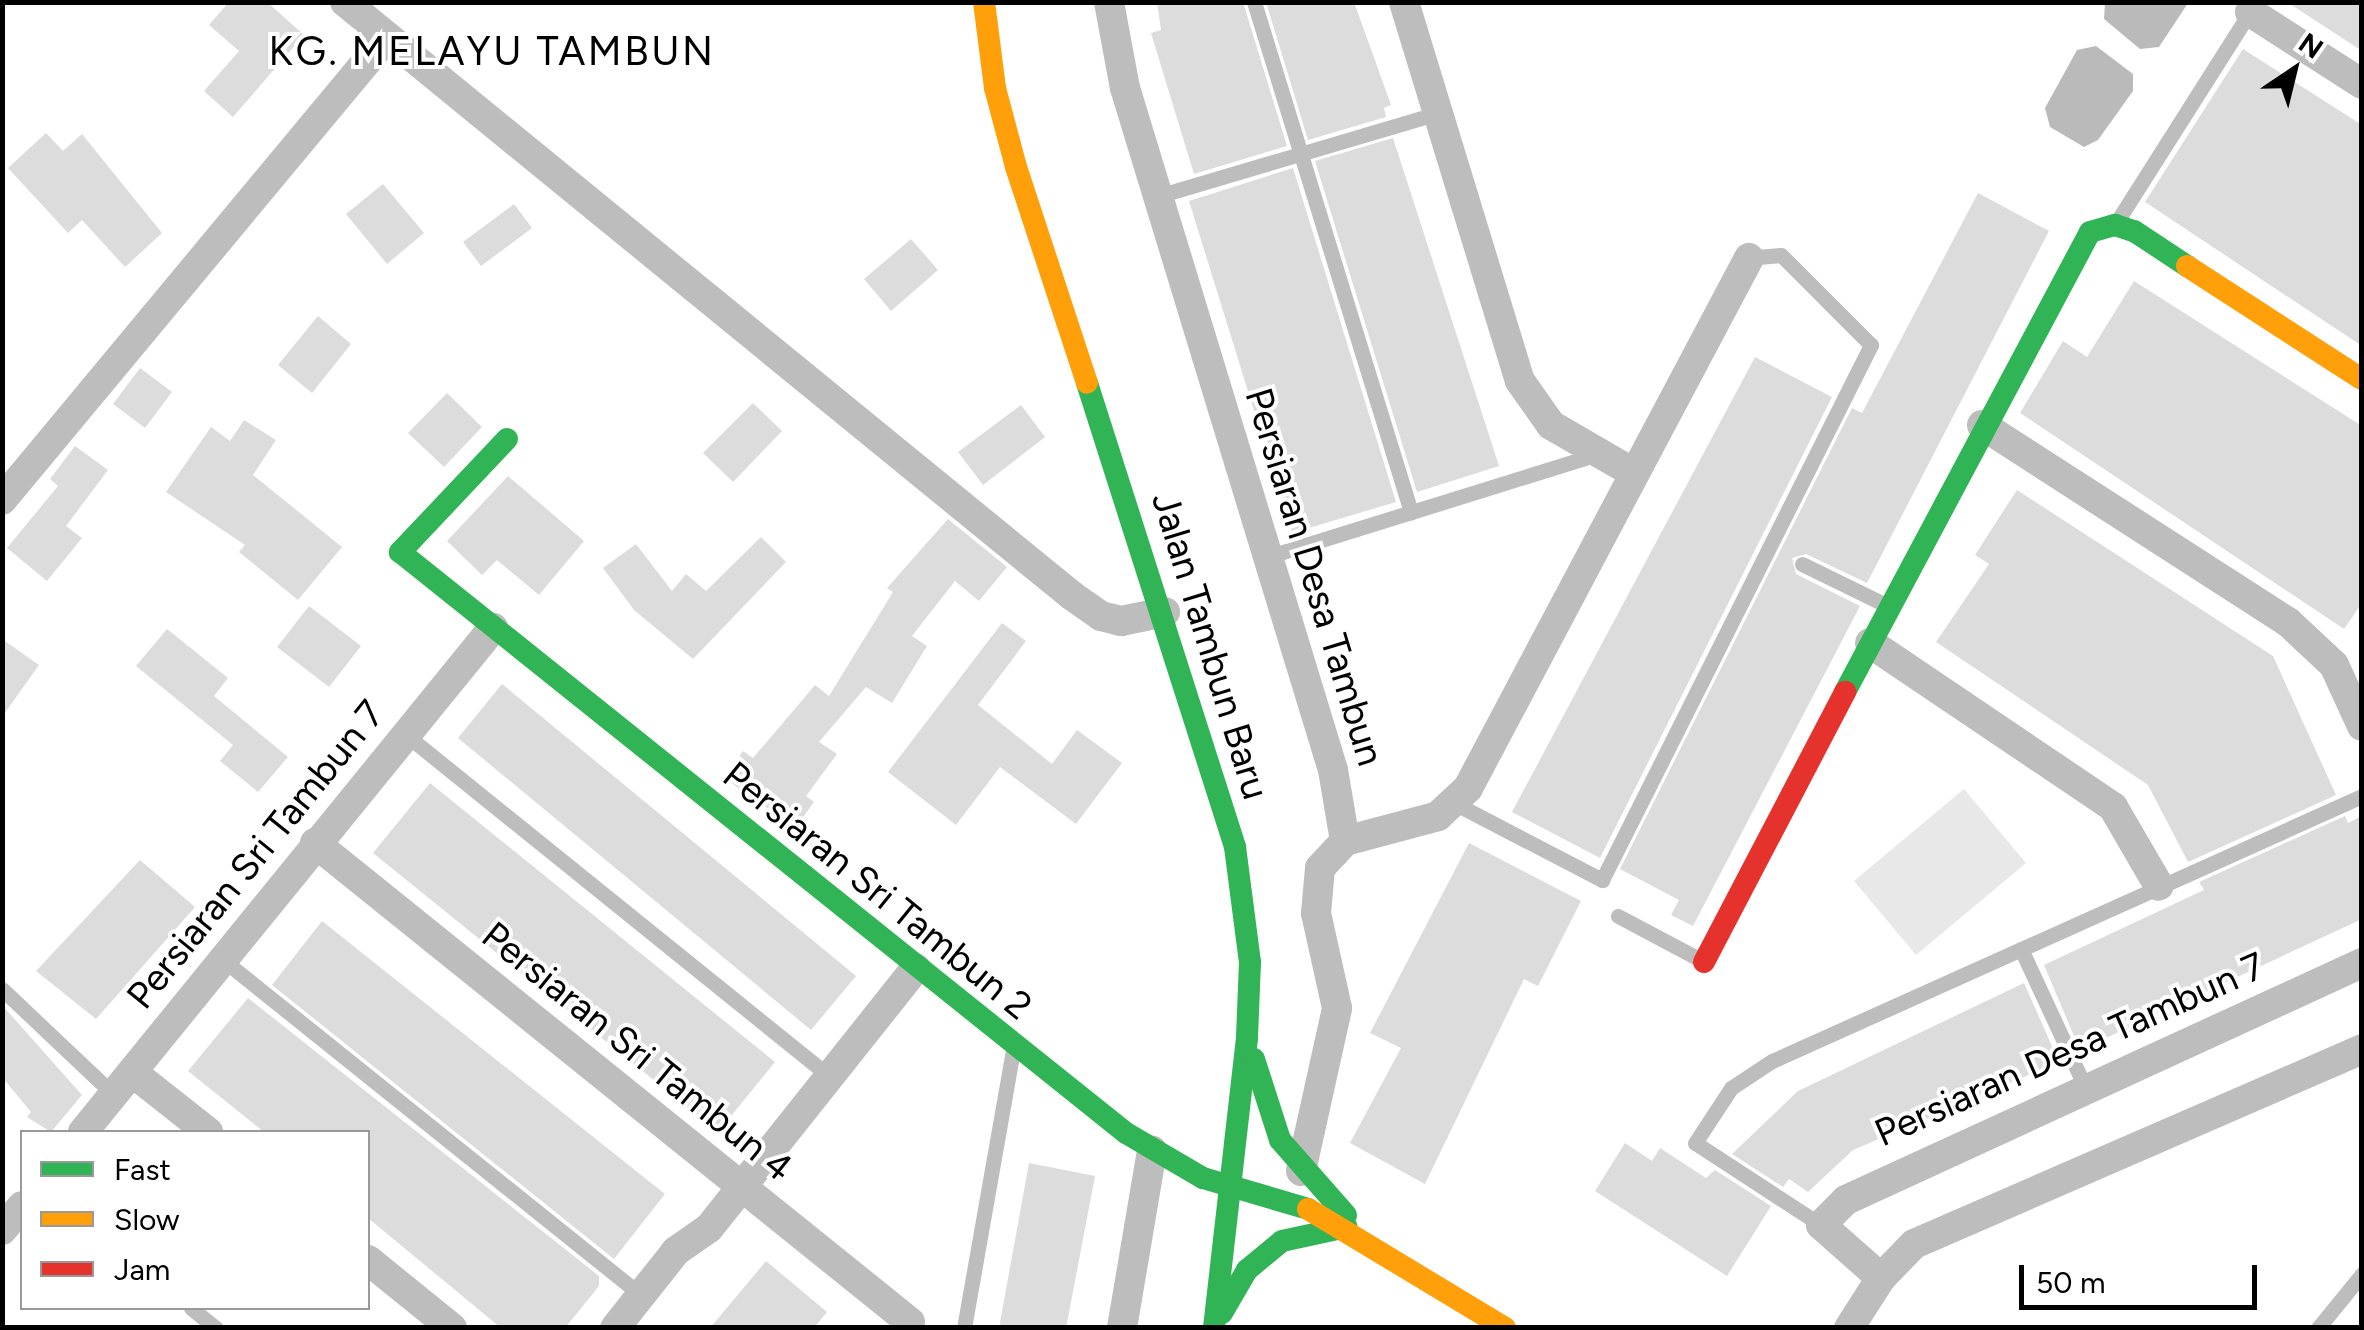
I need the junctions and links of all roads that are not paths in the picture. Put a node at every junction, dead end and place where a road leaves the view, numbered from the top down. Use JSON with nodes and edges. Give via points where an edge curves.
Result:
{"nodes":[{"id":1,"x":344,"y":2,"type":"edge"},
{"id":2,"x":984,"y":2,"type":"edge"},
{"id":3,"x":1109,"y":2,"type":"edge"},
{"id":4,"x":1254,"y":2,"type":"edge"},
{"id":5,"x":1404,"y":2,"type":"edge"},
{"id":6,"x":2253,"y":7,"type":"edge"},
{"id":7,"x":386,"y":37,"type":"junction"},
{"id":8,"x":2362,"y":84,"type":"edge"},
{"id":9,"x":1438,"y":112,"type":"junction"},
{"id":10,"x":1300,"y":154,"type":"junction"},
{"id":11,"x":1158,"y":196,"type":"junction"},
{"id":12,"x":2115,"y":225,"type":"junction"},
{"id":13,"x":1749,"y":258,"type":"joint"},
{"id":14,"x":2358,"y":369,"type":"edge"},
{"id":15,"x":1982,"y":425,"type":"junction"},
{"id":16,"x":507,"y":438,"type":"dead end"},
{"id":17,"x":1600,"y":454,"type":"junction"},
{"id":18,"x":1632,"y":472,"type":"junction"},
{"id":19,"x":2,"y":500,"type":"edge"},
{"id":20,"x":1411,"y":512,"type":"junction"},
{"id":21,"x":1268,"y":557,"type":"junction"},
{"id":22,"x":1802,"y":564,"type":"dead end"},
{"id":23,"x":1888,"y":606,"type":"junction"},
{"id":24,"x":1164,"y":612,"type":"junction"},
{"id":25,"x":493,"y":628,"type":"junction"},
{"id":26,"x":1870,"y":643,"type":"junction"},
{"id":27,"x":2348,"y":658,"type":"edge"},
{"id":28,"x":2362,"y":726,"type":"edge"},
{"id":29,"x":405,"y":734,"type":"junction"},
{"id":30,"x":2362,"y":796,"type":"edge"},
{"id":31,"x":1456,"y":804,"type":"junction"},
{"id":32,"x":1345,"y":841,"type":"junction"},
{"id":33,"x":315,"y":843,"type":"junction"},
{"id":34,"x":2160,"y":886,"type":"junction"},
{"id":35,"x":1618,"y":916,"type":"dead end"},
{"id":36,"x":2022,"y":949,"type":"junction"},
{"id":37,"x":222,"y":959,"type":"junction"},
{"id":38,"x":1704,"y":962,"type":"joint"},
{"id":39,"x":2362,"y":963,"type":"edge"},
{"id":40,"x":916,"y":968,"type":"junction"},
{"id":41,"x":2,"y":989,"type":"edge"},
{"id":42,"x":1248,"y":1038,"type":"junction"},
{"id":43,"x":1014,"y":1046,"type":"junction"},
{"id":44,"x":2362,"y":1049,"type":"edge"},
{"id":45,"x":829,"y":1076,"type":"junction"},
{"id":46,"x":123,"y":1084,"type":"junction"},
{"id":47,"x":2085,"y":1086,"type":"junction"},
{"id":48,"x":84,"y":1130,"type":"edge"},
{"id":49,"x":204,"y":1130,"type":"edge"},
{"id":50,"x":1152,"y":1151,"type":"junction"},
{"id":51,"x":1301,"y":1170,"type":"junction"},
{"id":52,"x":1231,"y":1187,"type":"junction"},
{"id":53,"x":741,"y":1188,"type":"junction"},
{"id":54,"x":20,"y":1208,"type":"edge"},
{"id":55,"x":1821,"y":1225,"type":"junction"},
{"id":56,"x":1347,"y":1227,"type":"junction"},
{"id":57,"x":2,"y":1230,"type":"edge"},
{"id":58,"x":1382,"y":1248,"type":"junction"},
{"id":59,"x":370,"y":1262,"type":"edge"},
{"id":60,"x":2362,"y":1274,"type":"edge"},
{"id":61,"x":1881,"y":1278,"type":"junction"},
{"id":62,"x":641,"y":1295,"type":"junction"},
{"id":63,"x":194,"y":1310,"type":"edge"},
{"id":64,"x":910,"y":1322,"type":"dead end"},
{"id":65,"x":1215,"y":1326,"type":"edge"},
{"id":66,"x":216,"y":1328,"type":"edge"},
{"id":67,"x":452,"y":1328,"type":"edge"},
{"id":68,"x":616,"y":1328,"type":"edge"},
{"id":69,"x":964,"y":1328,"type":"edge"},
{"id":70,"x":1122,"y":1328,"type":"edge"},
{"id":71,"x":1505,"y":1328,"type":"edge"},
{"id":72,"x":1849,"y":1328,"type":"edge"},
{"id":73,"x":2318,"y":1328,"type":"edge"}],
"edges":[{"from":1,"to":7,"type":"street"},
{"from":2,"to":24,"type":"street","name":"Jalan Tambun Baru","via":[[1016,167]]},
{"from":3,"to":11,"type":"street","name":"Persiaran Desa Tambun","via":[[1125,88]]},
{"from":4,"to":10,"type":"lane"},
{"from":5,"to":9,"type":"street"},
{"from":6,"to":8,"type":"street"},
{"from":6,"to":12,"type":"lane"},
{"from":7,"to":19,"type":"street"},
{"from":7,"to":24,"type":"street","via":[[1071,595],[1121,621]]},
{"from":9,"to":10,"type":"lane"},
{"from":9,"to":17,"type":"street","via":[[1520,381],[1552,425]]},
{"from":10,"to":11,"type":"lane"},
{"from":10,"to":20,"type":"lane"},
{"from":11,"to":21,"type":"street","name":"Persiaran Desa Tambun"},
{"from":12,"to":14,"type":"street"},
{"from":12,"to":15,"type":"street","via":[[2079,243]]},
{"from":13,"to":18,"type":"street"},
{"from":13,"to":31,"type":"lane","via":[[1781,255],[1871,345],[1602,880]]},
{"from":15,"to":23,"type":"street"},
{"from":15,"to":27,"type":"street"},
{"from":16,"to":25,"type":"street","name":"Persiaran Sri Tambun 2","via":[[400,552]]},
{"from":17,"to":18,"type":"street"},
{"from":17,"to":20,"type":"lane"},
{"from":18,"to":31,"type":"street"},
{"from":20,"to":21,"type":"lane"},
{"from":21,"to":32,"type":"street","name":"Persiaran Desa Tambun","via":[[1333,770]]},
{"from":22,"to":23,"type":"lane"},
{"from":23,"to":26,"type":"street"},
{"from":24,"to":42,"type":"street","name":"Jalan Tambun Baru","via":[[1234,847],[1250,962]]},
{"from":25,"to":29,"type":"street","name":"Persiaran Sri Tambun 7"},
{"from":25,"to":40,"type":"street","name":"Persiaran Sri Tambun 2"},
{"from":26,"to":34,"type":"street","via":[[2114,807]]},
{"from":26,"to":38,"type":"street"},
{"from":27,"to":28,"type":"street"},
{"from":29,"to":33,"type":"street","name":"Persiaran Sri Tambun 7"},
{"from":29,"to":45,"type":"lane"},
{"from":30,"to":34,"type":"lane"},
{"from":31,"to":32,"type":"street","via":[[1420,822]]},
{"from":32,"to":51,"type":"street","via":[[1330,852],[1315,889],[1336,1008]]},
{"from":33,"to":37,"type":"street","name":"Persiaran Sri Tambun 7"},
{"from":33,"to":53,"type":"street","name":"Persiaran Sri Tambun 4"},
{"from":34,"to":36,"type":"lane"},
{"from":35,"to":38,"type":"lane"},
{"from":36,"to":47,"type":"lane"},
{"from":36,"to":55,"type":"lane","via":[[1772,1061],[1731,1088],[1700,1127],[1695,1142]]},
{"from":37,"to":46,"type":"street","name":"Persiaran Sri Tambun 7"},
{"from":37,"to":62,"type":"lane"},
{"from":39,"to":47,"type":"street","name":"Persiaran Desa Tambun 7"},
{"from":40,"to":43,"type":"street","name":"Persiaran Sri Tambun 2"},
{"from":40,"to":45,"type":"street"},
{"from":41,"to":46,"type":"lane"},
{"from":42,"to":51,"type":"street","via":[[1280,1140]]},
{"from":42,"to":52,"type":"street","name":"Jalan Tambun Baru"},
{"from":43,"to":50,"type":"street","name":"Persiaran Sri Tambun 2"},
{"from":43,"to":69,"type":"lane"},
{"from":44,"to":61,"type":"street","via":[[1933,1235]]},
{"from":45,"to":53,"type":"street"},
{"from":46,"to":48,"type":"street","name":"Persiaran Sri Tambun 7"},
{"from":46,"to":49,"type":"street"},
{"from":47,"to":55,"type":"street","name":"Persiaran Desa Tambun 7","via":[[1872,1183]]},
{"from":50,"to":52,"type":"street","name":"Persiaran Sri Tambun 2"},
{"from":50,"to":70,"type":"street"},
{"from":51,"to":58,"type":"street"},
{"from":52,"to":56,"type":"street","name":"Persiaran Sri Tambun 2"},
{"from":52,"to":65,"type":"street","name":"Jalan Tambun Baru"},
{"from":53,"to":62,"type":"street"},
{"from":53,"to":64,"type":"street","name":"Persiaran Sri Tambun 4"},
{"from":54,"to":57,"type":"street"},
{"from":55,"to":61,"type":"street"},
{"from":56,"to":58,"type":"street","name":"Persiaran Sri Tambun 2"},
{"from":56,"to":65,"type":"street","via":[[1304,1232],[1264,1254]]},
{"from":58,"to":71,"type":"street"},
{"from":59,"to":67,"type":"street"},
{"from":60,"to":73,"type":"lane"},
{"from":61,"to":72,"type":"street"},
{"from":62,"to":68,"type":"street"},
{"from":63,"to":66,"type":"lane"}]}
